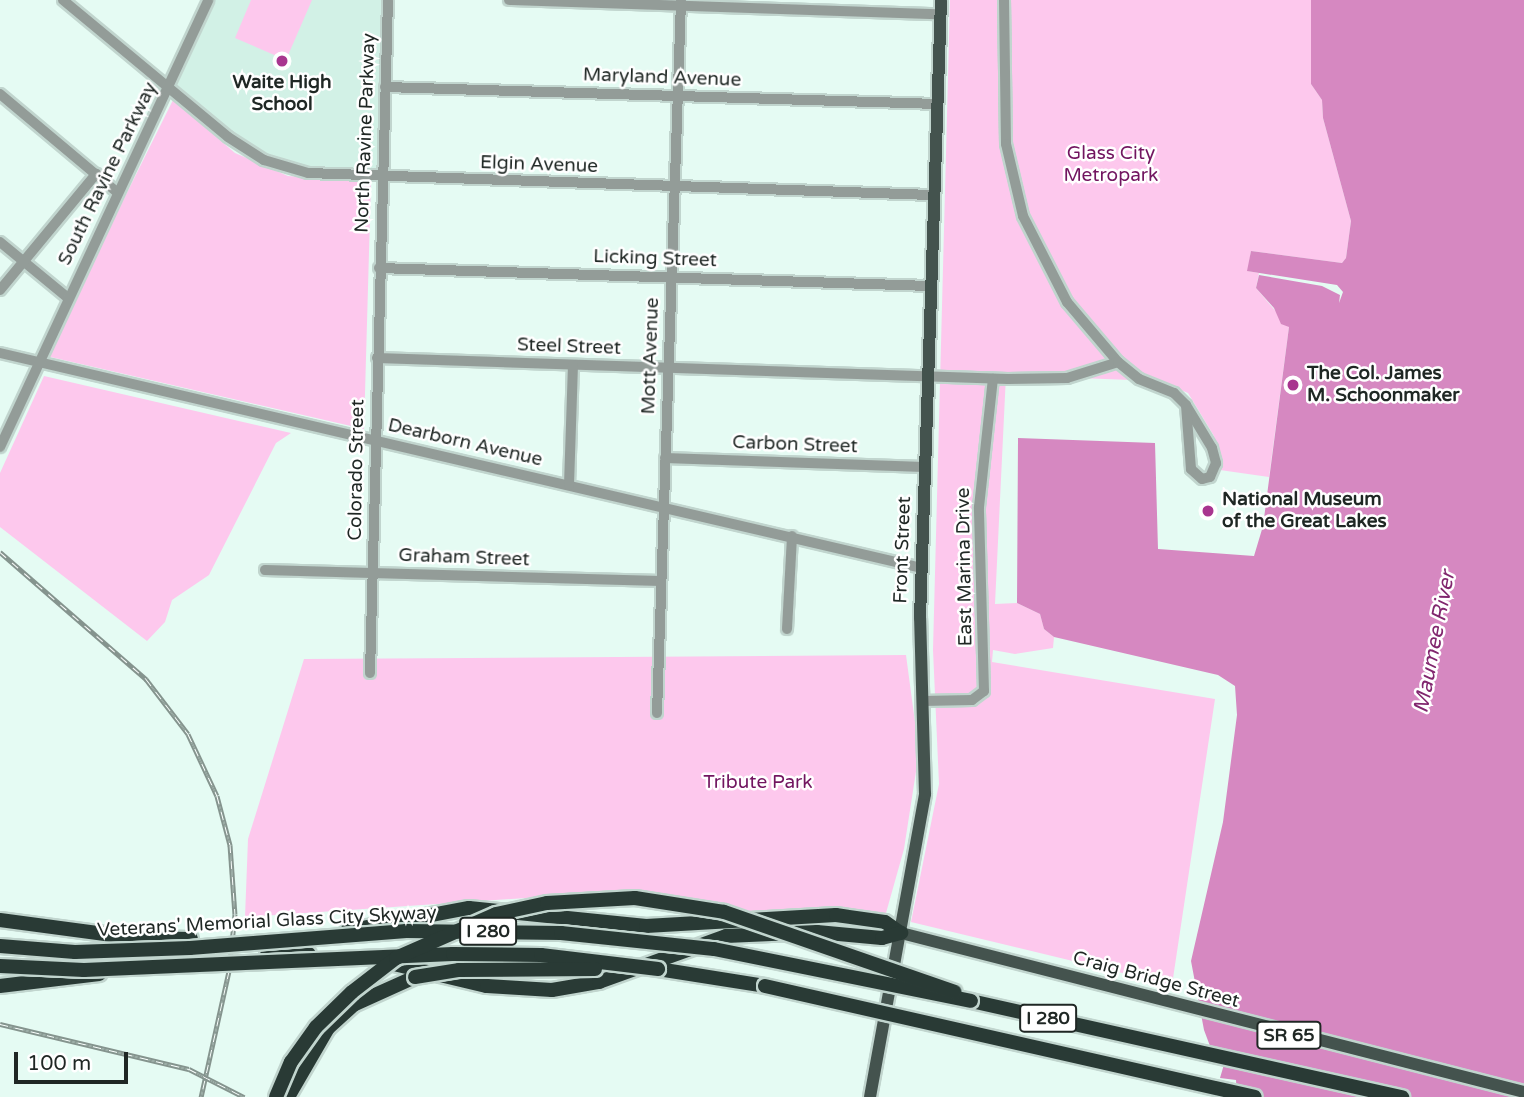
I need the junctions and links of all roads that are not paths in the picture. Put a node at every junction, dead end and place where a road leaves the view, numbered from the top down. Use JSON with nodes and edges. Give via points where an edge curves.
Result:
{"nodes":[{"id":1,"x":64,"y":0,"type":"edge"},
{"id":2,"x":208,"y":0,"type":"edge"},
{"id":3,"x":388,"y":0,"type":"edge"},
{"id":4,"x":509,"y":0,"type":"edge"},
{"id":5,"x":1004,"y":0,"type":"edge"},
{"id":6,"x":680,"y":3,"type":"edge"},
{"id":7,"x":940,"y":7,"type":"edge"},
{"id":8,"x":385,"y":87,"type":"junction"},
{"id":9,"x":170,"y":89,"type":"junction"},
{"id":10,"x":0,"y":94,"type":"edge"},
{"id":11,"x":677,"y":96,"type":"junction"},
{"id":12,"x":937,"y":104,"type":"junction"},
{"id":13,"x":96,"y":174,"type":"junction"},
{"id":14,"x":381,"y":177,"type":"junction"},
{"id":15,"x":674,"y":187,"type":"junction"},
{"id":16,"x":118,"y":193,"type":"junction"},
{"id":17,"x":933,"y":195,"type":"junction"},
{"id":18,"x":0,"y":242,"type":"edge"},
{"id":19,"x":24,"y":262,"type":"junction"},
{"id":20,"x":379,"y":268,"type":"junction"},
{"id":21,"x":671,"y":277,"type":"junction"},
{"id":22,"x":930,"y":286,"type":"junction"},
{"id":23,"x":0,"y":290,"type":"edge"},
{"id":24,"x":68,"y":298,"type":"junction"},
{"id":25,"x":0,"y":353,"type":"edge"},
{"id":26,"x":377,"y":358,"type":"junction"},
{"id":27,"x":36,"y":361,"type":"junction"},
{"id":28,"x":1118,"y":362,"type":"junction"},
{"id":29,"x":573,"y":365,"type":"junction"},
{"id":30,"x":668,"y":368,"type":"junction"},
{"id":31,"x":927,"y":377,"type":"junction"},
{"id":32,"x":993,"y":379,"type":"junction"},
{"id":33,"x":1186,"y":405,"type":"junction"},
{"id":34,"x":375,"y":440,"type":"junction"},
{"id":35,"x":0,"y":447,"type":"edge"},
{"id":36,"x":665,"y":458,"type":"junction"},
{"id":37,"x":925,"y":467,"type":"junction"},
{"id":38,"x":569,"y":485,"type":"junction"},
{"id":39,"x":664,"y":508,"type":"junction"},
{"id":40,"x":792,"y":536,"type":"junction"},
{"id":41,"x":922,"y":568,"type":"junction"},
{"id":42,"x":265,"y":570,"type":"dead end"},
{"id":43,"x":372,"y":573,"type":"junction"},
{"id":44,"x":661,"y":581,"type":"junction"},
{"id":45,"x":787,"y":629,"type":"dead end"},
{"id":46,"x":370,"y":673,"type":"dead end"},
{"id":47,"x":923,"y":701,"type":"junction"},
{"id":48,"x":657,"y":713,"type":"dead end"},
{"id":49,"x":0,"y":920,"type":"edge"},
{"id":50,"x":901,"y":933,"type":"junction"},
{"id":51,"x":0,"y":946,"type":"edge"},
{"id":52,"x":0,"y":966,"type":"edge"},
{"id":53,"x":658,"y":969,"type":"junction"},
{"id":54,"x":0,"y":986,"type":"edge"},
{"id":55,"x":971,"y":1001,"type":"junction"},
{"id":56,"x":1524,"y":1092,"type":"edge"},
{"id":57,"x":276,"y":1097,"type":"edge"},
{"id":58,"x":288,"y":1097,"type":"edge"},
{"id":59,"x":870,"y":1097,"type":"edge"},
{"id":60,"x":1255,"y":1097,"type":"edge"},
{"id":61,"x":1402,"y":1097,"type":"edge"}],
"edges":[{"from":1,"to":9,"type":"street","name":"Elgin Avenue"},
{"from":2,"to":9,"type":"street","name":"South Ravine Parkway"},
{"from":3,"to":8,"type":"street","name":"North Ravine Parkway"},
{"from":4,"to":6,"type":"street"},
{"from":5,"to":28,"type":"street","via":[[1006,144],[1023,216],[1067,302]]},
{"from":6,"to":7,"type":"street"},
{"from":6,"to":11,"type":"street","name":"Mott Avenue"},
{"from":7,"to":12,"type":"main road","name":"Front Street"},
{"from":8,"to":11,"type":"street","name":"Maryland Avenue"},
{"from":8,"to":14,"type":"street","name":"North Ravine Parkway"},
{"from":9,"to":14,"type":"street","name":"Elgin Avenue","via":[[228,137],[275,165],[308,173]]},
{"from":9,"to":16,"type":"street","name":"South Ravine Parkway"},
{"from":10,"to":13,"type":"street"},
{"from":11,"to":12,"type":"street","name":"Maryland Avenue"},
{"from":11,"to":15,"type":"street","name":"Mott Avenue"},
{"from":12,"to":17,"type":"main road","name":"Front Street"},
{"from":13,"to":16,"type":"street"},
{"from":13,"to":19,"type":"street"},
{"from":14,"to":15,"type":"street","name":"Elgin Avenue"},
{"from":14,"to":20,"type":"street","name":"North Ravine Parkway"},
{"from":15,"to":17,"type":"street","name":"Elgin Avenue"},
{"from":15,"to":21,"type":"street","name":"Mott Avenue"},
{"from":16,"to":24,"type":"street","name":"South Ravine Parkway"},
{"from":17,"to":22,"type":"main road","name":"Front Street"},
{"from":18,"to":19,"type":"street"},
{"from":19,"to":23,"type":"street"},
{"from":19,"to":24,"type":"street"},
{"from":20,"to":21,"type":"street","name":"Licking Street"},
{"from":20,"to":26,"type":"street","name":"Colorado Street"},
{"from":21,"to":22,"type":"street","name":"Licking Street"},
{"from":21,"to":30,"type":"street","name":"Mott Avenue"},
{"from":22,"to":31,"type":"main road","name":"Front Street"},
{"from":24,"to":27,"type":"street","name":"South Ravine Parkway"},
{"from":25,"to":27,"type":"street","name":"Dearborn Avenue"},
{"from":26,"to":29,"type":"street","name":"Steel Street"},
{"from":26,"to":34,"type":"street","name":"Colorado Street"},
{"from":27,"to":34,"type":"street","name":"Dearborn Avenue"},
{"from":27,"to":35,"type":"street","name":"South Ravine Parkway"},
{"from":28,"to":32,"type":"street","name":"Steel Street","via":[[1067,378]]},
{"from":28,"to":33,"type":"street"},
{"from":29,"to":30,"type":"street","name":"Steel Street"},
{"from":29,"to":38,"type":"street"},
{"from":30,"to":31,"type":"street","name":"Steel Street"},
{"from":30,"to":36,"type":"street","name":"Mott Avenue"},
{"from":31,"to":32,"type":"street","name":"Steel Street"},
{"from":31,"to":37,"type":"main road","name":"Front Street"},
{"from":32,"to":47,"type":"street","name":"East Marina Drive","via":[[979,507],[984,691],[972,700]]},
{"from":33,"to":33,"type":"street","via":[[1191,469],[1202,479],[1210,477],[1216,463],[1212,448]]},
{"from":34,"to":38,"type":"street","name":"Dearborn Avenue"},
{"from":34,"to":43,"type":"street","name":"Colorado Street"},
{"from":36,"to":37,"type":"street","name":"Carbon Street"},
{"from":36,"to":39,"type":"street","name":"Mott Avenue"},
{"from":37,"to":41,"type":"main road","name":"Front Street"},
{"from":38,"to":39,"type":"street","name":"Dearborn Avenue"},
{"from":39,"to":40,"type":"street","name":"Dearborn Avenue"},
{"from":39,"to":44,"type":"street","name":"Mott Avenue"},
{"from":40,"to":41,"type":"street","name":"Dearborn Avenue"},
{"from":40,"to":45,"type":"street"},
{"from":41,"to":47,"type":"main road","name":"Front Street"},
{"from":42,"to":43,"type":"street","name":"Graham Street"},
{"from":43,"to":44,"type":"street","name":"Graham Street"},
{"from":43,"to":46,"type":"street","name":"Colorado Street"},
{"from":44,"to":48,"type":"street","name":"Mott Avenue"},
{"from":47,"to":50,"type":"main road","name":"Front Street","via":[[925,794]]},
{"from":49,"to":50,"type":"highway","via":[[135,938],[191,939],[339,932],[469,908],[646,926],[836,915],[886,922]]},
{"from":50,"to":54,"type":"highway","via":[[882,938],[830,932],[726,936],[599,982],[552,990],[487,986],[349,955],[209,960]]},
{"from":50,"to":56,"type":"main road","name":"Craig Bridge Street","number":"SR 65"},
{"from":50,"to":59,"type":"main road","name":"Front Street"},
{"from":51,"to":55,"type":"highway","name":"Veterans' Memorial Glass City Skyway","number":"I 280","bridge":true,"via":[[75,952],[406,931],[561,933],[714,949]]},
{"from":52,"to":53,"type":"highway","name":"Veterans' Memorial Glass City Skyway","number":"I 280","bridge":true,"via":[[83,970],[453,954],[541,955]]},
{"from":53,"to":58,"type":"highway","bridge":true,"via":[[459,970],[388,987],[355,1003],[328,1028]]},
{"from":53,"to":60,"type":"highway","name":"Veterans' Memorial Glass City Skyway","number":"I 280","bridge":true,"via":[[765,986]]},
{"from":55,"to":57,"type":"highway","bridge":true,"via":[[897,969],[724,912],[635,898],[547,903],[496,914],[396,958],[316,1027],[291,1062]]},
{"from":55,"to":61,"type":"highway","name":"Veterans' Memorial Glass City Skyway","number":"I 280"}]}
